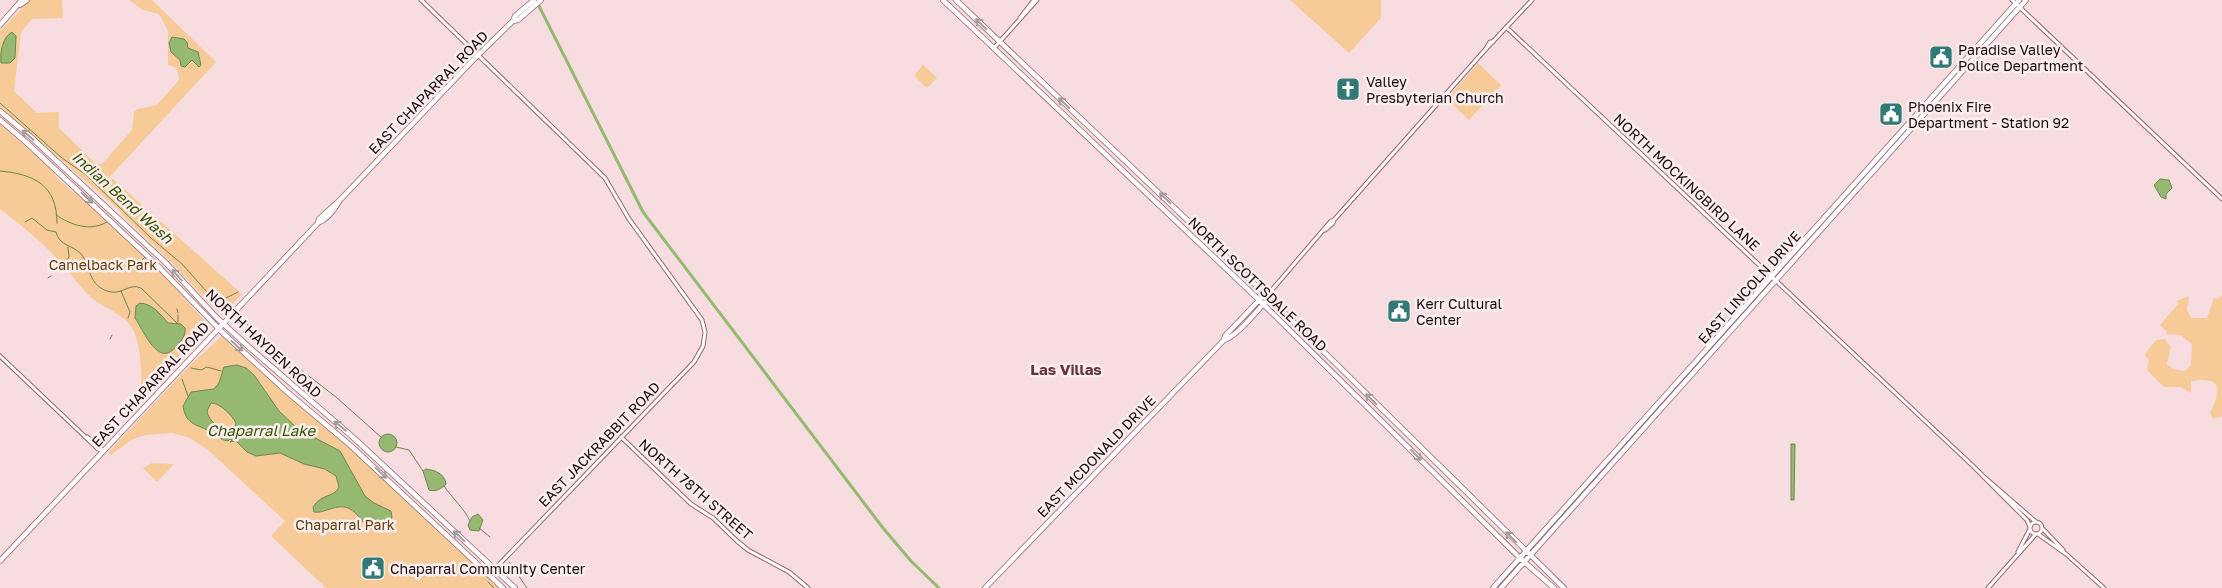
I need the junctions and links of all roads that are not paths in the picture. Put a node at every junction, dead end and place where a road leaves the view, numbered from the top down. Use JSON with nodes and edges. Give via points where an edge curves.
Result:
{"nodes":[{"id":1,"x":22,"y":0,"type":"edge"},
{"id":2,"x":27,"y":0,"type":"edge"},
{"id":3,"x":421,"y":0,"type":"edge"},
{"id":4,"x":541,"y":0,"type":"edge"},
{"id":5,"x":943,"y":0,"type":"edge"},
{"id":6,"x":956,"y":0,"type":"edge"},
{"id":7,"x":1036,"y":0,"type":"edge"},
{"id":8,"x":2026,"y":0,"type":"edge"},
{"id":9,"x":1530,"y":1,"type":"edge"},
{"id":10,"x":533,"y":3,"type":"edge"},
{"id":11,"x":2016,"y":3,"type":"edge"},
{"id":12,"x":19,"y":5,"type":"junction"},
{"id":13,"x":0,"y":25,"type":"edge"},
{"id":14,"x":1506,"y":27,"type":"junction"},
{"id":15,"x":1000,"y":41,"type":"junction"},
{"id":16,"x":994,"y":48,"type":"junction"},
{"id":17,"x":479,"y":55,"type":"junction"},
{"id":18,"x":0,"y":111,"type":"edge"},
{"id":19,"x":0,"y":120,"type":"edge"},
{"id":20,"x":2222,"y":199,"type":"edge"},
{"id":21,"x":1774,"y":279,"type":"junction"},
{"id":22,"x":1267,"y":296,"type":"junction"},
{"id":23,"x":1261,"y":302,"type":"junction"},
{"id":24,"x":223,"y":323,"type":"junction"},
{"id":25,"x":218,"y":328,"type":"junction"},
{"id":26,"x":0,"y":356,"type":"edge"},
{"id":27,"x":622,"y":437,"type":"junction"},
{"id":28,"x":103,"y":451,"type":"junction"},
{"id":29,"x":1984,"y":477,"type":"junction"},
{"id":30,"x":2036,"y":522,"type":"junction"},
{"id":31,"x":2030,"y":528,"type":"junction"},
{"id":32,"x":2043,"y":529,"type":"junction"},
{"id":33,"x":2036,"y":534,"type":"junction"},
{"id":34,"x":2066,"y":554,"type":"junction"},
{"id":35,"x":1529,"y":555,"type":"junction"},
{"id":36,"x":2017,"y":555,"type":"junction"},
{"id":37,"x":1521,"y":558,"type":"junction"},
{"id":38,"x":0,"y":561,"type":"edge"},
{"id":39,"x":1525,"y":563,"type":"junction"},
{"id":40,"x":495,"y":569,"type":"junction"},
{"id":41,"x":489,"y":575,"type":"junction"},
{"id":42,"x":503,"y":588,"type":"edge"},
{"id":43,"x":515,"y":588,"type":"edge"},
{"id":44,"x":808,"y":588,"type":"edge"},
{"id":45,"x":985,"y":588,"type":"edge"},
{"id":46,"x":1493,"y":588,"type":"edge"},
{"id":47,"x":1501,"y":588,"type":"edge"},
{"id":48,"x":1554,"y":588,"type":"edge"},
{"id":49,"x":1564,"y":588,"type":"edge"},
{"id":50,"x":1988,"y":588,"type":"edge"},
{"id":51,"x":2104,"y":588,"type":"edge"}],
"edges":[{"from":1,"to":12,"type":"main road"},
{"from":2,"to":12,"type":"main road"},
{"from":3,"to":17,"type":"street"},
{"from":4,"to":10,"type":"main road","name":"EAST CHAPARRAL ROAD"},
{"from":5,"to":16,"type":"main road","name":"NORTH SCOTTSDALE ROAD"},
{"from":15,"to":6,"type":"main road","name":"NORTH SCOTTSDALE ROAD","one_way":true},
{"from":7,"to":15,"type":"street"},
{"from":8,"to":11,"type":"main road","name":"EAST LINCOLN DRIVE"},
{"from":9,"to":14,"type":"street"},
{"from":10,"to":17,"type":"main road","name":"EAST CHAPARRAL ROAD"},
{"from":11,"to":20,"type":"street"},
{"from":11,"to":21,"type":"main road","name":"EAST LINCOLN DRIVE"},
{"from":12,"to":13,"type":"main road"},
{"from":14,"to":21,"type":"street","name":"NORTH MOCKINGBIRD LANE"},
{"from":14,"to":22,"type":"street"},
{"from":15,"to":16,"type":"street"},
{"from":22,"to":15,"type":"main road","name":"NORTH SCOTTSDALE ROAD","one_way":true},
{"from":16,"to":23,"type":"main road","name":"NORTH SCOTTSDALE ROAD"},
{"from":17,"to":24,"type":"main road","name":"EAST CHAPARRAL ROAD"},
{"from":17,"to":27,"type":"street","name":"EAST JACKRABBIT ROAD","via":[[608,182],[633,225],[702,320],[704,340],[697,358]]},
{"from":24,"to":18,"type":"main road","name":"NORTH HAYDEN ROAD","one_way":true,"via":[[166,263]]},
{"from":19,"to":25,"type":"main road","name":"NORTH HAYDEN ROAD","one_way":true,"via":[[151,259]]},
{"from":21,"to":29,"type":"street","name":"NORTH MOCKINGBIRD LANE"},
{"from":21,"to":35,"type":"main road","name":"EAST LINCOLN DRIVE"},
{"from":22,"to":23,"type":"main road","name":"EAST MCDONALD DRIVE"},
{"from":35,"to":22,"type":"main road","name":"NORTH SCOTTSDALE ROAD","one_way":true},
{"from":23,"to":37,"type":"main road","name":"NORTH SCOTTSDALE ROAD","one_way":true},
{"from":23,"to":45,"type":"main road","name":"EAST MCDONALD DRIVE"},
{"from":24,"to":25,"type":"main road","name":"EAST CHAPARRAL ROAD"},
{"from":40,"to":24,"type":"main road","name":"NORTH HAYDEN ROAD","one_way":true,"via":[[350,434]]},
{"from":25,"to":28,"type":"main road","name":"EAST CHAPARRAL ROAD"},
{"from":25,"to":41,"type":"main road","name":"NORTH HAYDEN ROAD","one_way":true},
{"from":26,"to":28,"type":"street"},
{"from":27,"to":40,"type":"street","name":"EAST JACKRABBIT ROAD"},
{"from":27,"to":44,"type":"street","name":"NORTH 78TH STREET","via":[[691,504],[713,518],[748,550],[789,572]]},
{"from":28,"to":38,"type":"main road","name":"EAST CHAPARRAL ROAD"},
{"from":29,"to":30,"type":"street","name":"NORTH MOCKINGBIRD LANE"},
{"from":29,"to":31,"type":"street","name":"NORTH MOCKINGBIRD LANE","via":[[2027,520]]},
{"from":30,"to":31,"type":"street"},
{"from":30,"to":32,"type":"street","name":"NORTH MOCKINGBIRD LANE"},
{"from":31,"to":33,"type":"street","name":"NORTH MOCKINGBIRD LANE"},
{"from":31,"to":36,"type":"street"},
{"from":32,"to":33,"type":"street"},
{"from":32,"to":34,"type":"street","name":"NORTH MOCKINGBIRD LANE"},
{"from":33,"to":34,"type":"street","name":"NORTH MOCKINGBIRD LANE","via":[[2044,536]]},
{"from":33,"to":36,"type":"street"},
{"from":34,"to":51,"type":"street","name":"NORTH MOCKINGBIRD LANE"},
{"from":35,"to":37,"type":"main road","name":"EAST LINCOLN DRIVE"},
{"from":35,"to":39,"type":"main road","name":"EAST LINCOLN DRIVE"},
{"from":35,"to":49,"type":"main road","name":"NORTH SCOTTSDALE ROAD"},
{"from":36,"to":50,"type":"street"},
{"from":37,"to":39,"type":"main road","name":"NORTH SCOTTSDALE ROAD"},
{"from":37,"to":46,"type":"main road","name":"EAST LINCOLN DRIVE"},
{"from":39,"to":47,"type":"main road","name":"EAST LINCOLN DRIVE"},
{"from":39,"to":48,"type":"main road","name":"NORTH SCOTTSDALE ROAD"},
{"from":40,"to":41,"type":"street","name":"EAST JACKRABBIT ROAD"},
{"from":40,"to":43,"type":"main road","name":"NORTH HAYDEN ROAD"},
{"from":41,"to":42,"type":"main road","name":"NORTH HAYDEN ROAD"}]}
